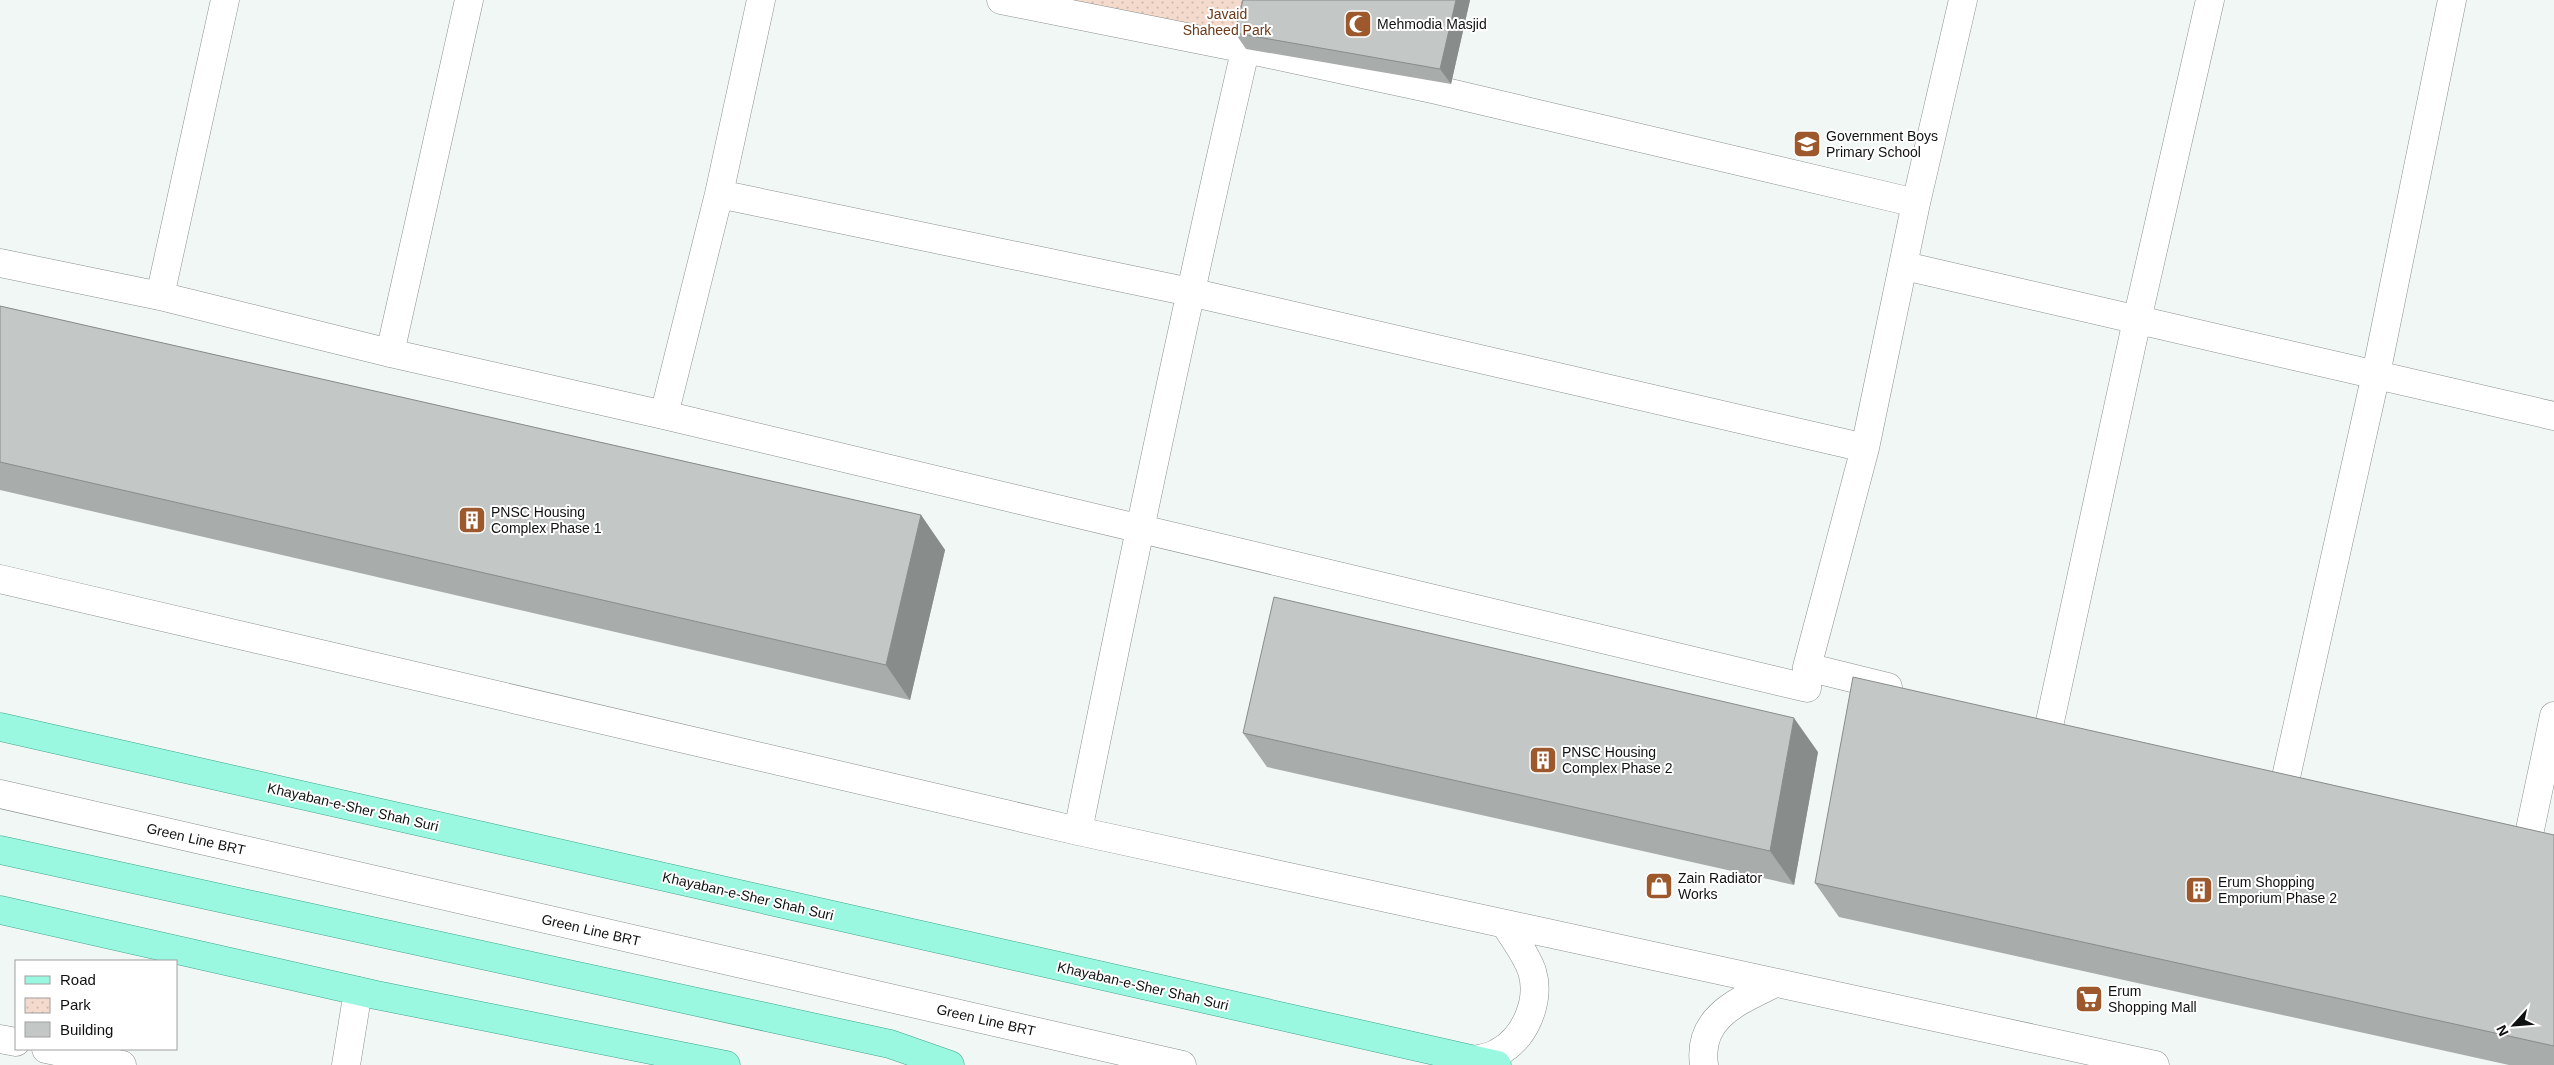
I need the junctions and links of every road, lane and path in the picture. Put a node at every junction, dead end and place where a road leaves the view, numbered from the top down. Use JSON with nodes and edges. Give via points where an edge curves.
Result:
{"nodes":[{"id":1,"x":225,"y":0,"type":"edge"},
{"id":2,"x":469,"y":0,"type":"edge"},
{"id":3,"x":761,"y":0,"type":"edge"},
{"id":4,"x":1001,"y":0,"type":"edge"},
{"id":5,"x":1257,"y":0,"type":"edge"},
{"id":6,"x":1963,"y":0,"type":"edge"},
{"id":7,"x":2210,"y":0,"type":"edge"},
{"id":8,"x":2452,"y":0,"type":"edge"},
{"id":9,"x":1246,"y":49,"type":"junction"},
{"id":10,"x":719,"y":194,"type":"junction"},
{"id":11,"x":1916,"y":203,"type":"junction"},
{"id":12,"x":0,"y":263,"type":"edge"},
{"id":13,"x":1905,"y":266,"type":"junction"},
{"id":14,"x":1190,"y":292,"type":"junction"},
{"id":15,"x":160,"y":296,"type":"junction"},
{"id":16,"x":2137,"y":320,"type":"junction"},
{"id":17,"x":390,"y":353,"type":"junction"},
{"id":18,"x":2376,"y":374,"type":"junction"},
{"id":19,"x":664,"y":415,"type":"junction"},
{"id":20,"x":2554,"y":416,"type":"edge"},
{"id":21,"x":1865,"y":448,"type":"junction"},
{"id":22,"x":1139,"y":529,"type":"junction"},
{"id":23,"x":0,"y":579,"type":"edge"},
{"id":24,"x":1807,"y":667,"type":"junction"},
{"id":25,"x":1913,"y":693,"type":"edge"},
{"id":26,"x":2554,"y":716,"type":"edge"},
{"id":27,"x":2020,"y":719,"type":"edge"},
{"id":28,"x":2049,"y":726,"type":"junction"},
{"id":29,"x":0,"y":727,"type":"edge"},
{"id":30,"x":2077,"y":734,"type":"edge"},
{"id":31,"x":2256,"y":779,"type":"edge"},
{"id":32,"x":0,"y":794,"type":"edge"},
{"id":33,"x":1078,"y":832,"type":"junction"},
{"id":34,"x":2499,"y":832,"type":"edge"},
{"id":35,"x":2541,"y":841,"type":"edge"},
{"id":36,"x":0,"y":850,"type":"edge"},
{"id":37,"x":0,"y":910,"type":"edge"},
{"id":38,"x":1504,"y":924,"type":"junction"},
{"id":39,"x":1773,"y":984,"type":"junction"},
{"id":40,"x":358,"y":991,"type":"junction"},
{"id":41,"x":0,"y":1039,"type":"edge"},
{"id":42,"x":15,"y":1042,"type":"edge"},
{"id":43,"x":51,"y":1050,"type":"edge"},
{"id":44,"x":1486,"y":1062,"type":"edge"},
{"id":45,"x":122,"y":1065,"type":"edge"},
{"id":46,"x":346,"y":1065,"type":"edge"},
{"id":47,"x":726,"y":1065,"type":"edge"},
{"id":48,"x":950,"y":1065,"type":"edge"},
{"id":49,"x":1182,"y":1065,"type":"edge"},
{"id":50,"x":1704,"y":1065,"type":"edge"},
{"id":51,"x":2155,"y":1065,"type":"edge"}],
"edges":[{"from":1,"to":15,"type":"street"},
{"from":2,"to":17,"type":"street"},
{"from":3,"to":10,"type":"street"},
{"from":4,"to":9,"type":"street"},
{"from":5,"to":9,"type":"street"},
{"from":6,"to":11,"type":"street"},
{"from":7,"to":16,"type":"street"},
{"from":8,"to":18,"type":"street"},
{"from":9,"to":11,"type":"street","via":[[1437,90]]},
{"from":9,"to":14,"type":"street"},
{"from":10,"to":14,"type":"street"},
{"from":10,"to":19,"type":"street"},
{"from":11,"to":13,"type":"street"},
{"from":12,"to":15,"type":"street"},
{"from":13,"to":16,"type":"street"},
{"from":13,"to":21,"type":"street"},
{"from":14,"to":21,"type":"street"},
{"from":14,"to":22,"type":"street"},
{"from":15,"to":17,"type":"street"},
{"from":16,"to":18,"type":"street"},
{"from":16,"to":28,"type":"street"},
{"from":17,"to":19,"type":"street"},
{"from":18,"to":20,"type":"street"},
{"from":18,"to":31,"type":"street","via":[[2294,788]]},
{"from":19,"to":22,"type":"street"},
{"from":21,"to":24,"type":"street"},
{"from":22,"to":24,"type":"street","via":[[1807,688]]},
{"from":22,"to":33,"type":"street"},
{"from":23,"to":33,"type":"street"},
{"from":24,"to":25,"type":"street"},
{"from":26,"to":35,"type":"street"},
{"from":27,"to":28,"type":"street"},
{"from":28,"to":30,"type":"street"},
{"from":29,"to":44,"type":"main road","name":"Khayaban-e-Sher Shah Suri"},
{"from":32,"to":49,"type":"street","name":"Green Line BRT"},
{"from":33,"to":38,"type":"street"},
{"from":34,"to":35,"type":"street"},
{"from":36,"to":48,"type":"main road","via":[[890,1044]]},
{"from":37,"to":40,"type":"main road"},
{"from":38,"to":39,"type":"street"},
{"from":38,"to":44,"type":"street","via":[[1532,972],[1534,995],[1529,1019],[1516,1038]]},
{"from":39,"to":50,"type":"street","via":[[1733,1003],[1718,1017],[1707,1035]]},
{"from":39,"to":51,"type":"street"},
{"from":40,"to":46,"type":"street"},
{"from":40,"to":47,"type":"main road"},
{"from":41,"to":42,"type":"street"},
{"from":43,"to":45,"type":"street"}]}
